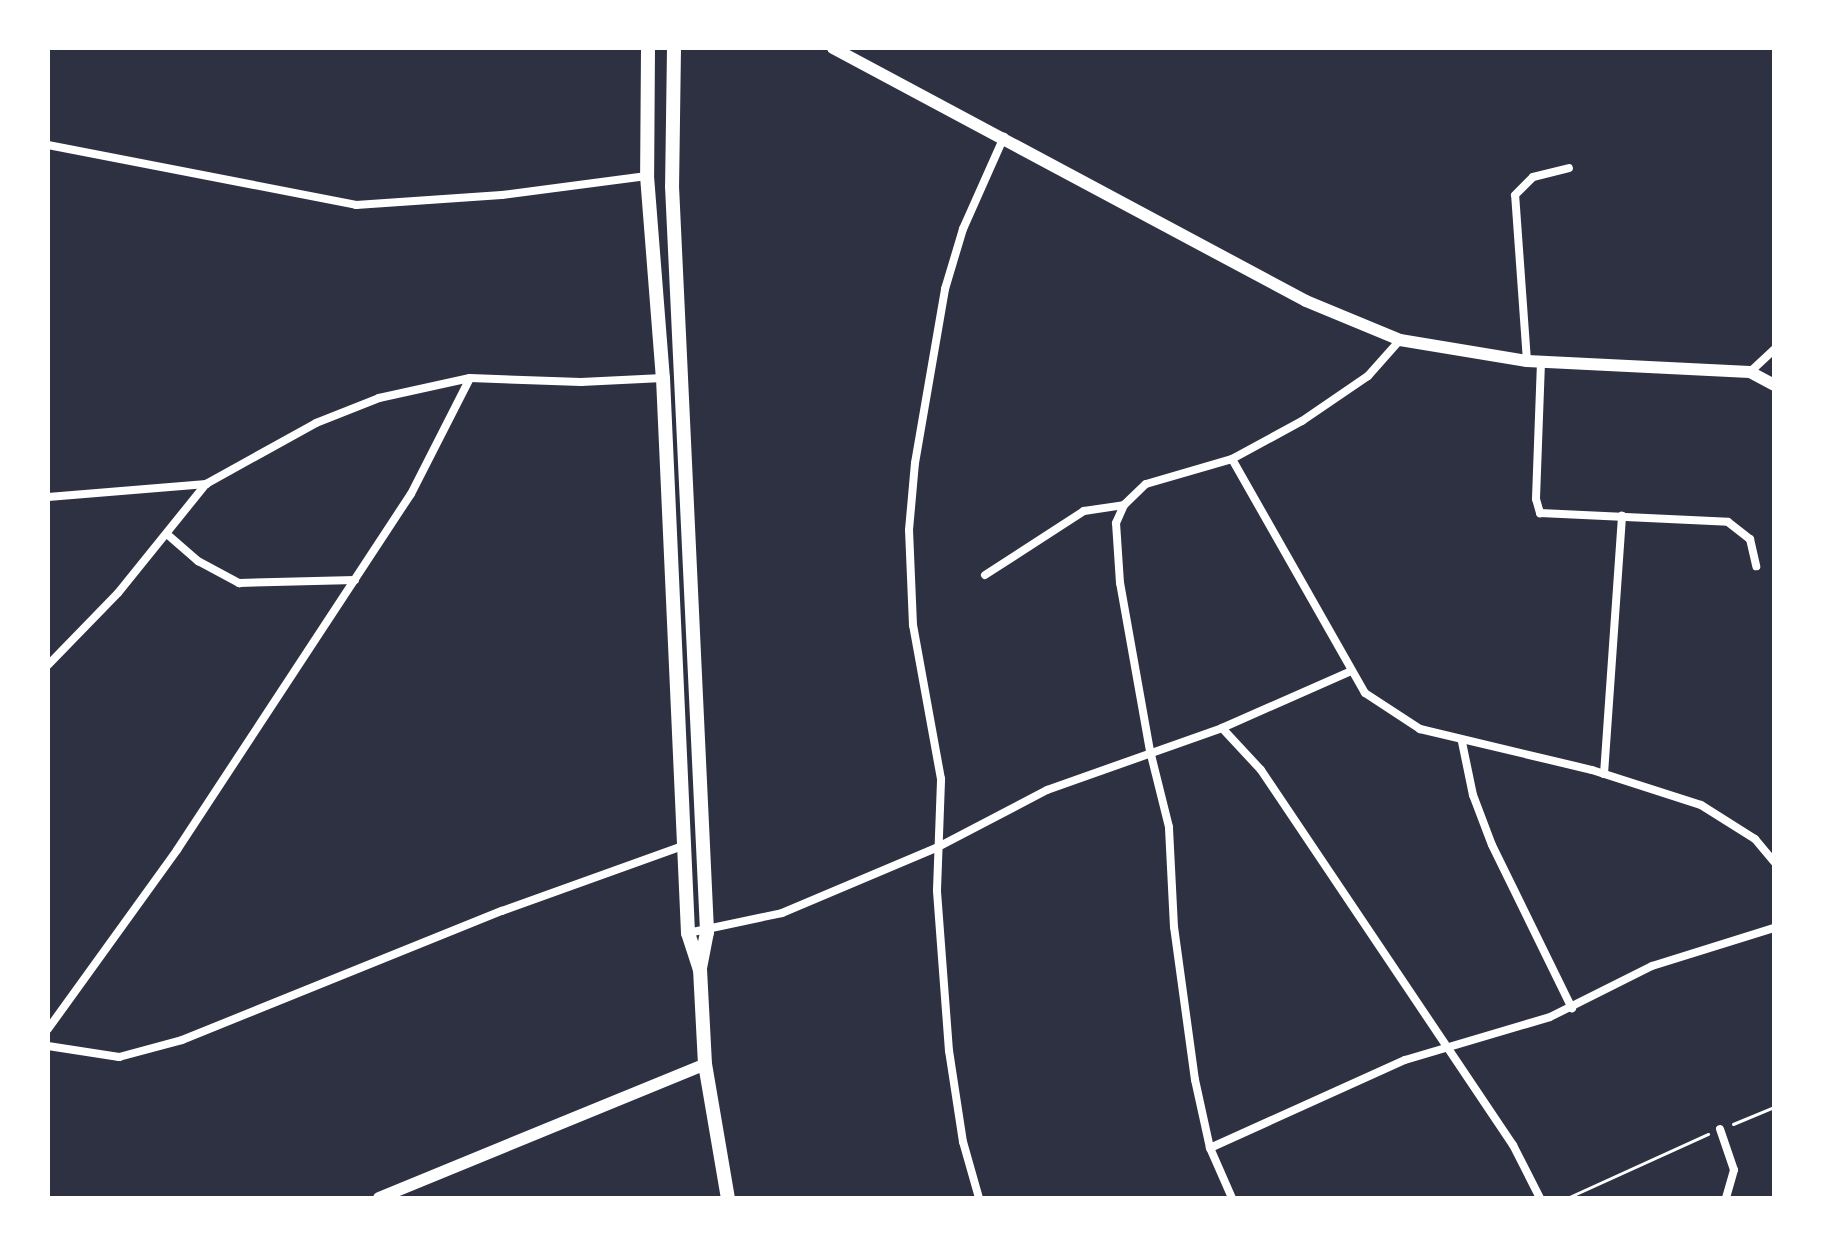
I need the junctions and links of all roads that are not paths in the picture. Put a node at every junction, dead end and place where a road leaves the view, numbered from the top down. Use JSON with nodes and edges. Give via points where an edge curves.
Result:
{"nodes":[{"id":1,"x":648,"y":48,"type":"edge"},
{"id":2,"x":674,"y":48,"type":"edge"},
{"id":3,"x":833,"y":48,"type":"edge"},
{"id":4,"x":1004,"y":136,"type":"junction"},
{"id":5,"x":48,"y":145,"type":"edge"},
{"id":6,"x":1569,"y":168,"type":"dead end"},
{"id":7,"x":647,"y":176,"type":"junction"},
{"id":8,"x":1400,"y":340,"type":"junction"},
{"id":9,"x":1774,"y":350,"type":"edge"},
{"id":10,"x":1527,"y":361,"type":"junction"},
{"id":11,"x":1541,"y":362,"type":"junction"},
{"id":12,"x":1750,"y":372,"type":"junction"},
{"id":13,"x":470,"y":378,"type":"junction"},
{"id":14,"x":663,"y":378,"type":"junction"},
{"id":15,"x":1774,"y":385,"type":"edge"},
{"id":16,"x":1232,"y":459,"type":"junction"},
{"id":17,"x":206,"y":484,"type":"junction"},
{"id":18,"x":48,"y":497,"type":"edge"},
{"id":19,"x":1124,"y":505,"type":"junction"},
{"id":20,"x":1622,"y":516,"type":"junction"},
{"id":21,"x":168,"y":535,"type":"junction"},
{"id":22,"x":1756,"y":566,"type":"dead end"},
{"id":23,"x":985,"y":575,"type":"dead end"},
{"id":24,"x":355,"y":580,"type":"junction"},
{"id":25,"x":48,"y":665,"type":"edge"},
{"id":26,"x":1351,"y":671,"type":"junction"},
{"id":27,"x":1222,"y":728,"type":"junction"},
{"id":28,"x":1462,"y":742,"type":"junction"},
{"id":29,"x":1150,"y":751,"type":"junction"},
{"id":30,"x":1604,"y":774,"type":"junction"},
{"id":31,"x":683,"y":846,"type":"junction"},
{"id":32,"x":938,"y":847,"type":"junction"},
{"id":33,"x":1774,"y":862,"type":"edge"},
{"id":34,"x":1774,"y":928,"type":"edge"},
{"id":35,"x":707,"y":932,"type":"junction"},
{"id":36,"x":688,"y":933,"type":"junction"},
{"id":37,"x":700,"y":969,"type":"junction"},
{"id":38,"x":1572,"y":1008,"type":"junction"},
{"id":39,"x":48,"y":1029,"type":"edge"},
{"id":40,"x":48,"y":1046,"type":"edge"},
{"id":41,"x":1444,"y":1049,"type":"junction"},
{"id":42,"x":705,"y":1064,"type":"junction"},
{"id":43,"x":1720,"y":1129,"type":"road end"},
{"id":44,"x":1210,"y":1148,"type":"junction"},
{"id":45,"x":379,"y":1198,"type":"edge"},
{"id":46,"x":728,"y":1198,"type":"edge"},
{"id":47,"x":979,"y":1198,"type":"edge"},
{"id":48,"x":1232,"y":1198,"type":"edge"},
{"id":49,"x":1540,"y":1198,"type":"edge"},
{"id":50,"x":1726,"y":1198,"type":"edge"}],
"edges":[{"from":1,"to":7,"type":"main road"},
{"from":2,"to":35,"type":"main road","via":[[672,186]]},
{"from":3,"to":4,"type":"street"},
{"from":4,"to":8,"type":"street","via":[[1306,301]]},
{"from":4,"to":32,"type":"street","via":[[963,229],[945,289],[915,463],[910,584],[941,779]]},
{"from":5,"to":7,"type":"street","via":[[356,205],[502,195]]},
{"from":6,"to":10,"type":"street","via":[[1533,177],[1515,195]]},
{"from":7,"to":14,"type":"main road"},
{"from":8,"to":10,"type":"street"},
{"from":8,"to":16,"type":"street","via":[[1368,376]]},
{"from":9,"to":12,"type":"street"},
{"from":10,"to":11,"type":"street"},
{"from":11,"to":12,"type":"street"},
{"from":11,"to":20,"type":"street","via":[[1536,499],[1540,513]]},
{"from":12,"to":15,"type":"street"},
{"from":13,"to":14,"type":"street"},
{"from":13,"to":17,"type":"street","via":[[379,398],[316,423]]},
{"from":13,"to":24,"type":"street","via":[[411,494]]},
{"from":14,"to":31,"type":"main road"},
{"from":16,"to":19,"type":"street","via":[[1146,484]]},
{"from":16,"to":26,"type":"street"},
{"from":17,"to":18,"type":"street"},
{"from":17,"to":21,"type":"street"},
{"from":19,"to":23,"type":"street","via":[[1084,511]]},
{"from":19,"to":29,"type":"street","via":[[1115,541]]},
{"from":20,"to":22,"type":"street","via":[[1728,522],[1750,539]]},
{"from":20,"to":30,"type":"street"},
{"from":21,"to":24,"type":"street","via":[[198,561],[239,583]]},
{"from":21,"to":25,"type":"street"},
{"from":24,"to":39,"type":"street","via":[[177,850]]},
{"from":26,"to":27,"type":"street"},
{"from":26,"to":28,"type":"street","via":[[1365,693],[1420,729]]},
{"from":27,"to":29,"type":"street"},
{"from":27,"to":41,"type":"street","via":[[1252,756]]},
{"from":28,"to":30,"type":"street"},
{"from":28,"to":38,"type":"street","via":[[1473,795],[1492,845]]},
{"from":29,"to":32,"type":"street","via":[[1047,790]]},
{"from":29,"to":44,"type":"street","via":[[1169,827],[1174,927]]},
{"from":30,"to":33,"type":"street","via":[[1701,805],[1755,839]]},
{"from":31,"to":36,"type":"main road"},
{"from":31,"to":40,"type":"street","via":[[502,911],[182,1040],[119,1057]]},
{"from":32,"to":35,"type":"street","via":[[782,913]]},
{"from":32,"to":47,"type":"street","via":[[949,1051],[963,1142]]},
{"from":34,"to":38,"type":"street","via":[[1652,966]]},
{"from":35,"to":36,"type":"street"},
{"from":35,"to":37,"type":"main road"},
{"from":36,"to":37,"type":"main road"},
{"from":37,"to":42,"type":"main road"},
{"from":38,"to":41,"type":"street"},
{"from":41,"to":44,"type":"street","via":[[1405,1060]]},
{"from":41,"to":49,"type":"street","via":[[1513,1145]]},
{"from":42,"to":45,"type":"street"},
{"from":42,"to":46,"type":"main road"},
{"from":43,"to":50,"type":"street","via":[[1734,1170]]},
{"from":44,"to":48,"type":"street"}]}
